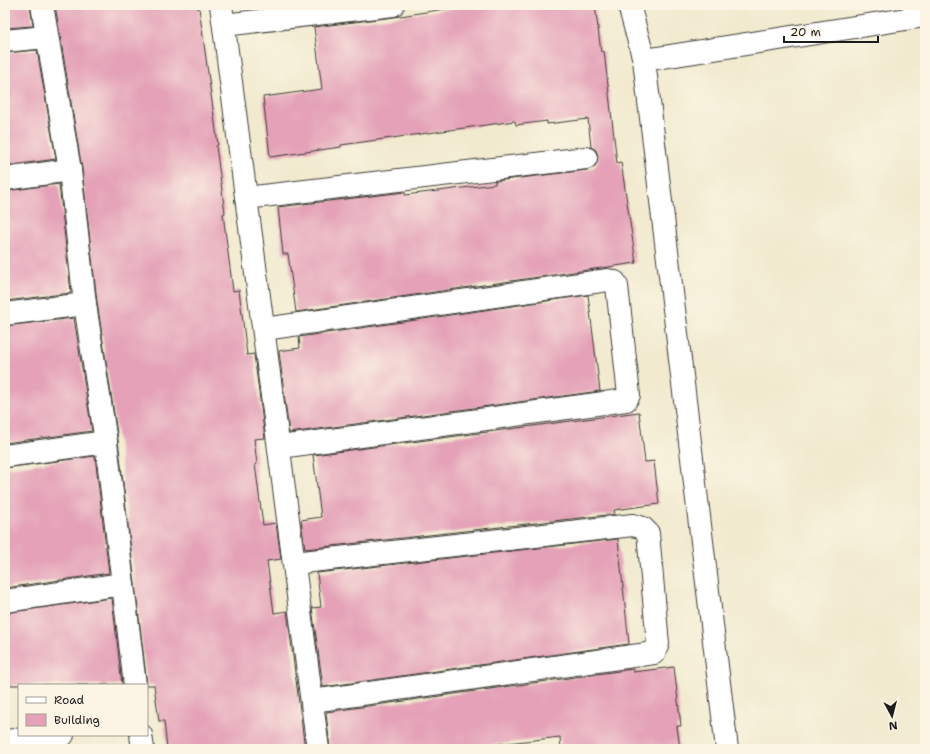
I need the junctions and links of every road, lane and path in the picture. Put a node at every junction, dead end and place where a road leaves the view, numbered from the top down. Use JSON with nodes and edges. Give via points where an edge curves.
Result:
{"nodes":[{"id":1,"x":42,"y":5,"type":"edge"},
{"id":2,"x":393,"y":5,"type":"edge"},
{"id":3,"x":629,"y":5,"type":"edge"},
{"id":4,"x":883,"y":14,"type":"edge"},
{"id":5,"x":223,"y":15,"type":"edge"},
{"id":6,"x":925,"y":16,"type":"edge"},
{"id":7,"x":46,"y":37,"type":"junction"},
{"id":8,"x":5,"y":41,"type":"edge"},
{"id":9,"x":644,"y":60,"type":"junction"},
{"id":10,"x":586,"y":158,"type":"dead end"},
{"id":11,"x":70,"y":170,"type":"junction"},
{"id":12,"x":5,"y":179,"type":"edge"},
{"id":13,"x":246,"y":198,"type":"junction"},
{"id":14,"x":85,"y":304,"type":"junction"},
{"id":15,"x":5,"y":314,"type":"edge"},
{"id":16,"x":264,"y":329,"type":"junction"},
{"id":17,"x":106,"y":442,"type":"junction"},
{"id":18,"x":280,"y":447,"type":"junction"},
{"id":19,"x":5,"y":456,"type":"edge"},
{"id":20,"x":294,"y":563,"type":"junction"},
{"id":21,"x":123,"y":584,"type":"junction"},
{"id":22,"x":5,"y":601,"type":"edge"},
{"id":23,"x":135,"y":684,"type":"edge"},
{"id":24,"x":312,"y":701,"type":"junction"},
{"id":25,"x":53,"y":736,"type":"edge"},
{"id":26,"x":141,"y":736,"type":"edge"},
{"id":27,"x":5,"y":741,"type":"edge"},
{"id":28,"x":143,"y":749,"type":"edge"},
{"id":29,"x":318,"y":749,"type":"edge"},
{"id":30,"x":727,"y":749,"type":"edge"}],
"edges":[{"from":1,"to":7,"type":"street"},
{"from":2,"to":5,"type":"street"},
{"from":3,"to":9,"type":"street"},
{"from":4,"to":6,"type":"street"},
{"from":4,"to":9,"type":"street"},
{"from":5,"to":13,"type":"street"},
{"from":7,"to":8,"type":"street"},
{"from":7,"to":11,"type":"street"},
{"from":9,"to":30,"type":"street"},
{"from":10,"to":13,"type":"street"},
{"from":11,"to":12,"type":"street"},
{"from":11,"to":14,"type":"street"},
{"from":13,"to":16,"type":"street"},
{"from":14,"to":15,"type":"street"},
{"from":14,"to":17,"type":"street"},
{"from":16,"to":18,"type":"street"},
{"from":16,"to":18,"type":"street","via":[[608,280],[615,282],[617,286],[629,395],[626,400]]},
{"from":17,"to":19,"type":"street"},
{"from":17,"to":21,"type":"street"},
{"from":18,"to":20,"type":"street"},
{"from":20,"to":24,"type":"street"},
{"from":20,"to":24,"type":"street","via":[[633,525],[644,528],[648,534],[658,644],[654,653]]},
{"from":21,"to":22,"type":"street"},
{"from":21,"to":23,"type":"street"},
{"from":24,"to":29,"type":"street"},
{"from":25,"to":27,"type":"street"},
{"from":26,"to":28,"type":"street"}]}
